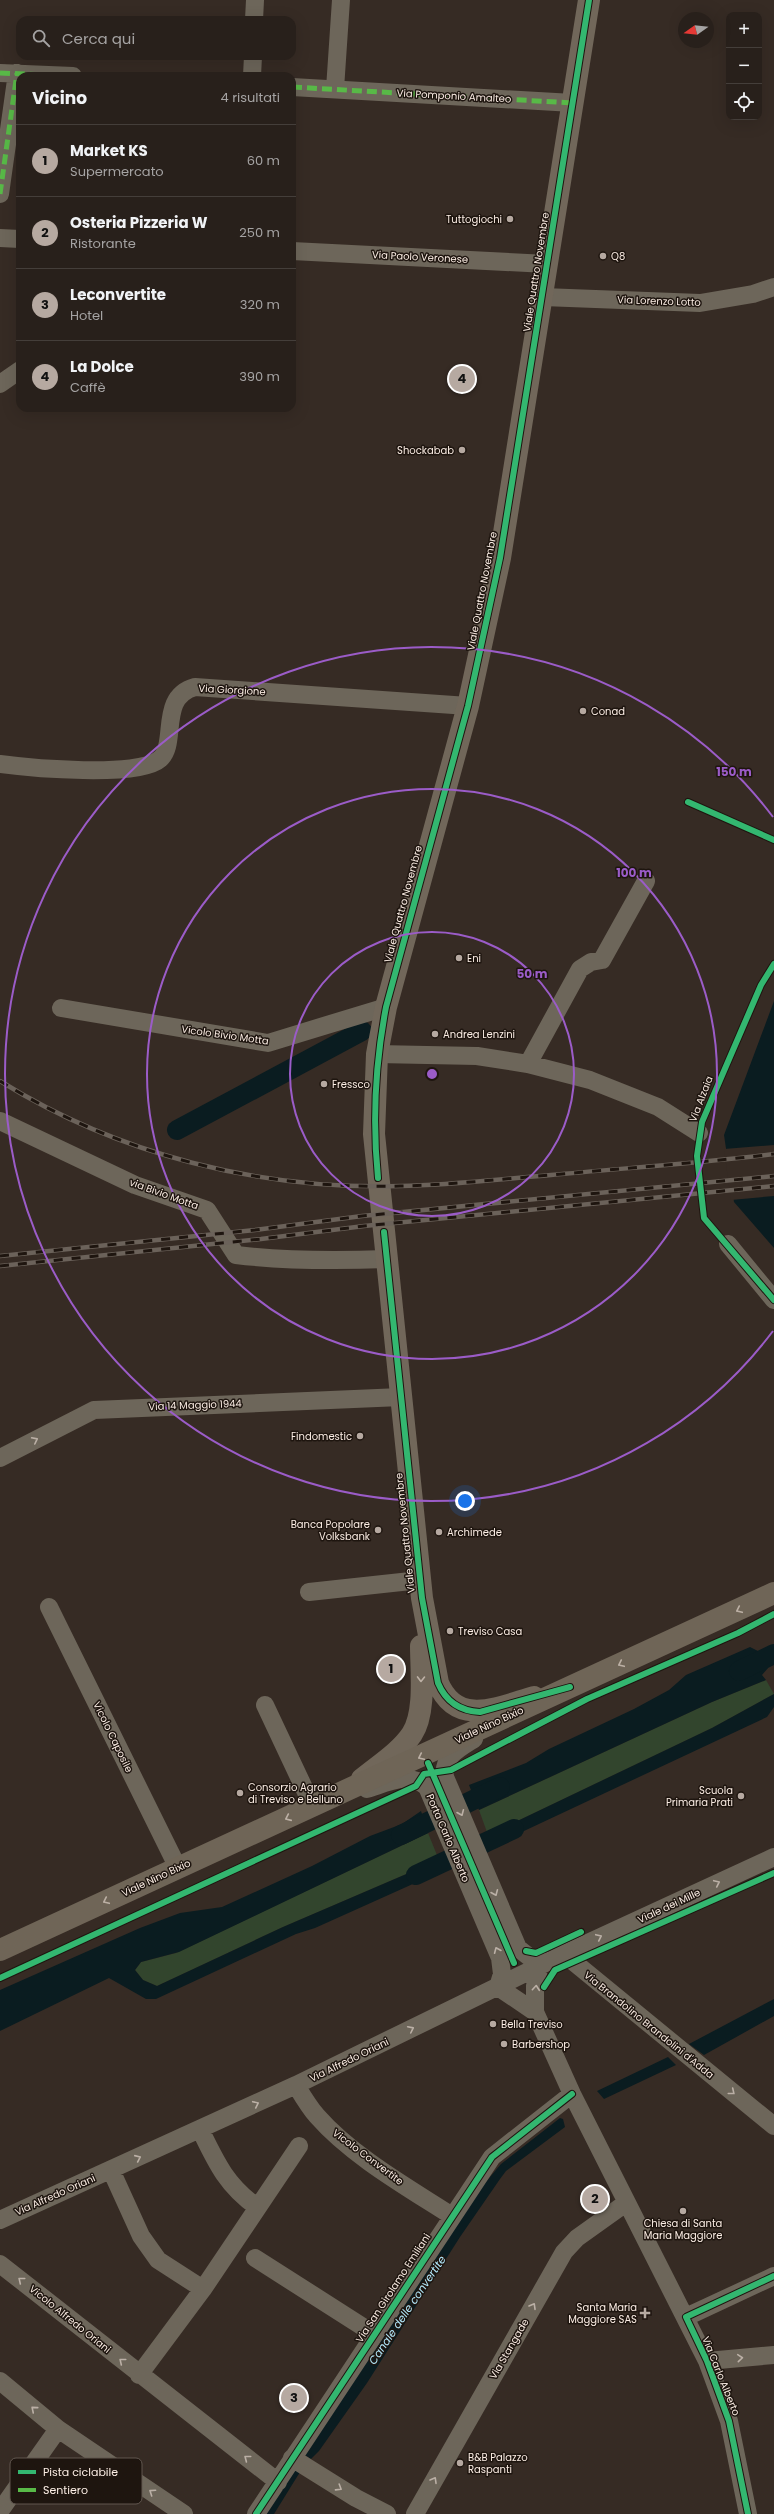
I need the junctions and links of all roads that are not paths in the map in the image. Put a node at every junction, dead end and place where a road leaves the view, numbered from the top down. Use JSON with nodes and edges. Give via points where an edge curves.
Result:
{"nodes":[{"id":1,"x":255,"y":0,"type":"edge"},
{"id":2,"x":341,"y":0,"type":"edge"},
{"id":3,"x":589,"y":0,"type":"edge"},
{"id":4,"x":254,"y":16,"type":"edge"},
{"id":5,"x":253,"y":60,"type":"edge"},
{"id":6,"x":252,"y":72,"type":"edge"},
{"id":7,"x":8,"y":73,"type":"edge"},
{"id":8,"x":296,"y":87,"type":"edge"},
{"id":9,"x":335,"y":89,"type":"junction"},
{"id":10,"x":573,"y":103,"type":"junction"},
{"id":11,"x":0,"y":194,"type":"edge"},
{"id":12,"x":0,"y":238,"type":"edge"},
{"id":13,"x":16,"y":239,"type":"edge"},
{"id":14,"x":296,"y":251,"type":"edge"},
{"id":15,"x":547,"y":264,"type":"junction"},
{"id":16,"x":774,"y":287,"type":"edge"},
{"id":17,"x":543,"y":297,"type":"junction"},
{"id":18,"x":16,"y":373,"type":"edge"},
{"id":19,"x":0,"y":384,"type":"edge"},
{"id":20,"x":468,"y":706,"type":"junction"},
{"id":21,"x":0,"y":764,"type":"edge"},
{"id":22,"x":646,"y":881,"type":"dead end"},
{"id":23,"x":386,"y":1006,"type":"junction"},
{"id":24,"x":61,"y":1008,"type":"dead end"},
{"id":25,"x":377,"y":1054,"type":"junction"},
{"id":26,"x":528,"y":1064,"type":"junction"},
{"id":27,"x":0,"y":1121,"type":"edge"},
{"id":28,"x":699,"y":1133,"type":"dead end"},
{"id":29,"x":728,"y":1244,"type":"dead end"},
{"id":30,"x":387,"y":1259,"type":"junction"},
{"id":31,"x":774,"y":1300,"type":"edge"},
{"id":32,"x":402,"y":1396,"type":"junction"},
{"id":33,"x":0,"y":1458,"type":"edge"},
{"id":34,"x":421,"y":1589,"type":"junction"},
{"id":35,"x":309,"y":1592,"type":"dead end"},
{"id":36,"x":774,"y":1593,"type":"edge"},
{"id":37,"x":49,"y":1607,"type":"dead end"},
{"id":38,"x":570,"y":1687,"type":"junction"},
{"id":39,"x":265,"y":1705,"type":"dead end"},
{"id":40,"x":516,"y":1712,"type":"junction"},
{"id":41,"x":349,"y":1790,"type":"junction"},
{"id":42,"x":320,"y":1804,"type":"junction"},
{"id":43,"x":774,"y":1857,"type":"edge"},
{"id":44,"x":178,"y":1868,"type":"junction"},
{"id":45,"x":0,"y":1950,"type":"edge"},
{"id":46,"x":564,"y":1954,"type":"junction"},
{"id":47,"x":544,"y":1964,"type":"junction"},
{"id":48,"x":498,"y":1988,"type":"junction"},
{"id":49,"x":535,"y":2012,"type":"junction"},
{"id":50,"x":296,"y":2086,"type":"junction"},
{"id":51,"x":572,"y":2094,"type":"junction"},
{"id":52,"x":774,"y":2126,"type":"edge"},
{"id":53,"x":200,"y":2129,"type":"junction"},
{"id":54,"x":299,"y":2146,"type":"dead end"},
{"id":55,"x":111,"y":2170,"type":"junction"},
{"id":56,"x":626,"y":2203,"type":"junction"},
{"id":57,"x":257,"y":2207,"type":"junction"},
{"id":58,"x":452,"y":2216,"type":"junction"},
{"id":59,"x":0,"y":2220,"type":"edge"},
{"id":60,"x":255,"y":2258,"type":"dead end"},
{"id":61,"x":0,"y":2264,"type":"edge"},
{"id":62,"x":774,"y":2276,"type":"edge"},
{"id":63,"x":203,"y":2289,"type":"junction"},
{"id":64,"x":686,"y":2318,"type":"junction"},
{"id":65,"x":374,"y":2334,"type":"junction"},
{"id":66,"x":774,"y":2356,"type":"edge"},
{"id":67,"x":707,"y":2361,"type":"junction"},
{"id":68,"x":140,"y":2375,"type":"junction"},
{"id":69,"x":0,"y":2381,"type":"edge"},
{"id":70,"x":58,"y":2429,"type":"junction"},
{"id":71,"x":37,"y":2458,"type":"edge"},
{"id":72,"x":101,"y":2458,"type":"edge"},
{"id":73,"x":299,"y":2463,"type":"junction"},
{"id":74,"x":278,"y":2482,"type":"junction"},
{"id":75,"x":142,"y":2486,"type":"edge"},
{"id":76,"x":10,"y":2497,"type":"edge"},
{"id":77,"x":0,"y":2511,"type":"edge"},
{"id":78,"x":184,"y":2514,"type":"edge"},
{"id":79,"x":256,"y":2514,"type":"edge"},
{"id":80,"x":386,"y":2514,"type":"edge"},
{"id":81,"x":415,"y":2514,"type":"edge"},
{"id":82,"x":748,"y":2514,"type":"edge"}],
"edges":[{"from":1,"to":4,"type":"street"},
{"from":2,"to":9,"type":"street"},
{"from":3,"to":10,"type":"main road","name":"Viale Quattro Novembre"},
{"from":5,"to":6,"type":"street"},
{"from":7,"to":11,"type":"street"},
{"from":8,"to":9,"type":"street","name":"Via Pomponio Amalteo"},
{"from":9,"to":10,"type":"street","name":"Via Pomponio Amalteo"},
{"from":10,"to":15,"type":"main road","name":"Viale Quattro Novembre"},
{"from":12,"to":13,"type":"street"},
{"from":14,"to":15,"type":"street","name":"Via Paolo Veronese"},
{"from":15,"to":17,"type":"main road","name":"Viale Quattro Novembre"},
{"from":16,"to":17,"type":"street","name":"Via Lorenzo Lotto","via":[[753,294],[700,303]]},
{"from":17,"to":20,"type":"main road","name":"Viale Quattro Novembre","via":[[500,558]]},
{"from":18,"to":19,"type":"street"},
{"from":20,"to":21,"type":"street","name":"Via Giorgione","via":[[195,687],[186,690],[174,704],[165,750],[160,759],[145,766],[105,770]]},
{"from":20,"to":23,"type":"main road","name":"Viale Quattro Novembre"},
{"from":22,"to":26,"type":"street","via":[[602,960],[591,962],[580,969]]},
{"from":23,"to":24,"type":"street","name":"Vicolo Bivio Motta","via":[[268,1044]]},
{"from":23,"to":25,"type":"main road","name":"Viale Quattro Novembre"},
{"from":25,"to":26,"type":"street","via":[[477,1056]]},
{"from":25,"to":30,"type":"main road","name":"Viale Quattro Novembre","via":[[374,1134]]},
{"from":26,"to":28,"type":"street","via":[[590,1080],[651,1104]]},
{"from":27,"to":30,"type":"street","name":"via Bivio Motta","via":[[135,1185],[208,1210],[236,1255],[275,1260],[333,1262]]},
{"from":29,"to":31,"type":"street"},
{"from":30,"to":32,"type":"main road","name":"Viale Quattro Novembre"},
{"from":33,"to":32,"type":"street","name":"Via 14 Maggio 1944","one_way":true,"via":[[94,1410]]},
{"from":32,"to":34,"type":"main road","name":"Viale Quattro Novembre"},
{"from":34,"to":35,"type":"street","name":"Viale Quattro Novembre"},
{"from":34,"to":38,"type":"main road","name":"Viale Quattro Novembre","via":[[438,1683],[443,1696],[459,1707],[480,1712]]},
{"from":34,"to":41,"type":"main road","name":"Viale Quattro Novembre","one_way":true,"via":[[419,1716],[413,1732],[404,1745]]},
{"from":36,"to":38,"type":"main road","name":"Viale Nino Bixio","one_way":true},
{"from":37,"to":44,"type":"street","name":"Vicolo Caposile"},
{"from":38,"to":40,"type":"main road","name":"Viale Nino Bixio"},
{"from":39,"to":42,"type":"street"},
{"from":40,"to":41,"type":"main road","name":"Viale Nino Bixio","one_way":true},
{"from":40,"to":47,"type":"street","name":"Porta Carlo Alberto","one_way":true,"via":[[456,1750],[448,1759],[444,1770],[518,1948]]},
{"from":41,"to":42,"type":"main road","name":"Viale Nino Bixio"},
{"from":42,"to":44,"type":"main road","name":"Viale Nino Bixio","one_way":true},
{"from":48,"to":42,"type":"street","name":"Porta Carlo Alberto","one_way":true,"via":[[502,1974],[500,1958],[427,1786],[420,1780],[409,1777]]},
{"from":46,"to":43,"type":"street","name":"Viale dei Mille","one_way":true},
{"from":44,"to":45,"type":"main road","name":"Viale Nino Bixio","one_way":true},
{"from":46,"to":47,"type":"street"},
{"from":46,"to":52,"type":"street","name":"Via Brandolino Brandolini d'Adda","one_way":true},
{"from":47,"to":48,"type":"street"},
{"from":49,"to":47,"type":"street","name":"Via Carlo Alberto","one_way":true,"via":[[535,1986]]},
{"from":48,"to":49,"type":"street"},
{"from":50,"to":48,"type":"street","name":"Via Alfredo Oriani","one_way":true},
{"from":49,"to":51,"type":"street","name":"Via Carlo Alberto"},
{"from":53,"to":50,"type":"street","name":"Via Alfredo Oriani","one_way":true},
{"from":50,"to":58,"type":"street","name":"Vicolo Convertite","via":[[316,2115],[338,2137]]},
{"from":51,"to":56,"type":"street","name":"Via Carlo Alberto"},
{"from":51,"to":58,"type":"street","name":"Via San Girolamo Emiliani","via":[[492,2157]]},
{"from":55,"to":53,"type":"street","name":"Via Alfredo Oriani","one_way":true},
{"from":53,"to":57,"type":"street","via":[[220,2172],[240,2195]]},
{"from":54,"to":57,"type":"street"},
{"from":55,"to":59,"type":"street","name":"Via Alfredo Oriani"},
{"from":55,"to":63,"type":"street","via":[[141,2236],[158,2260]]},
{"from":56,"to":64,"type":"street","name":"Via Carlo Alberto"},
{"from":81,"to":56,"type":"street","name":"Via Stangade","one_way":true,"via":[[564,2252],[577,2238]]},
{"from":57,"to":63,"type":"street"},
{"from":58,"to":65,"type":"street","name":"Via San Girolamo Emiliani"},
{"from":60,"to":65,"type":"street","name":"Via San Girolamo Emiliani"},
{"from":68,"to":61,"type":"street","name":"Vicolo Alfredo Oriani","one_way":true},
{"from":62,"to":64,"type":"street"},
{"from":63,"to":68,"type":"street"},
{"from":64,"to":67,"type":"street","name":"Via Carlo Alberto"},
{"from":65,"to":73,"type":"street","name":"Via San Girolamo Emiliani"},
{"from":67,"to":66,"type":"street","one_way":true},
{"from":67,"to":82,"type":"street","name":"Via Carlo Alberto","via":[[729,2421]]},
{"from":74,"to":68,"type":"street","name":"Vicolo Alfredo Oriani","one_way":true},
{"from":70,"to":69,"type":"street","one_way":true},
{"from":70,"to":71,"type":"street"},
{"from":72,"to":70,"type":"street","one_way":true},
{"from":73,"to":74,"type":"street","name":"Via San Girolamo Emiliani"},
{"from":73,"to":80,"type":"street","one_way":true},
{"from":74,"to":79,"type":"street","name":"Via San Girolamo Emiliani"},
{"from":78,"to":75,"type":"street","one_way":true},
{"from":76,"to":77,"type":"street"}]}
